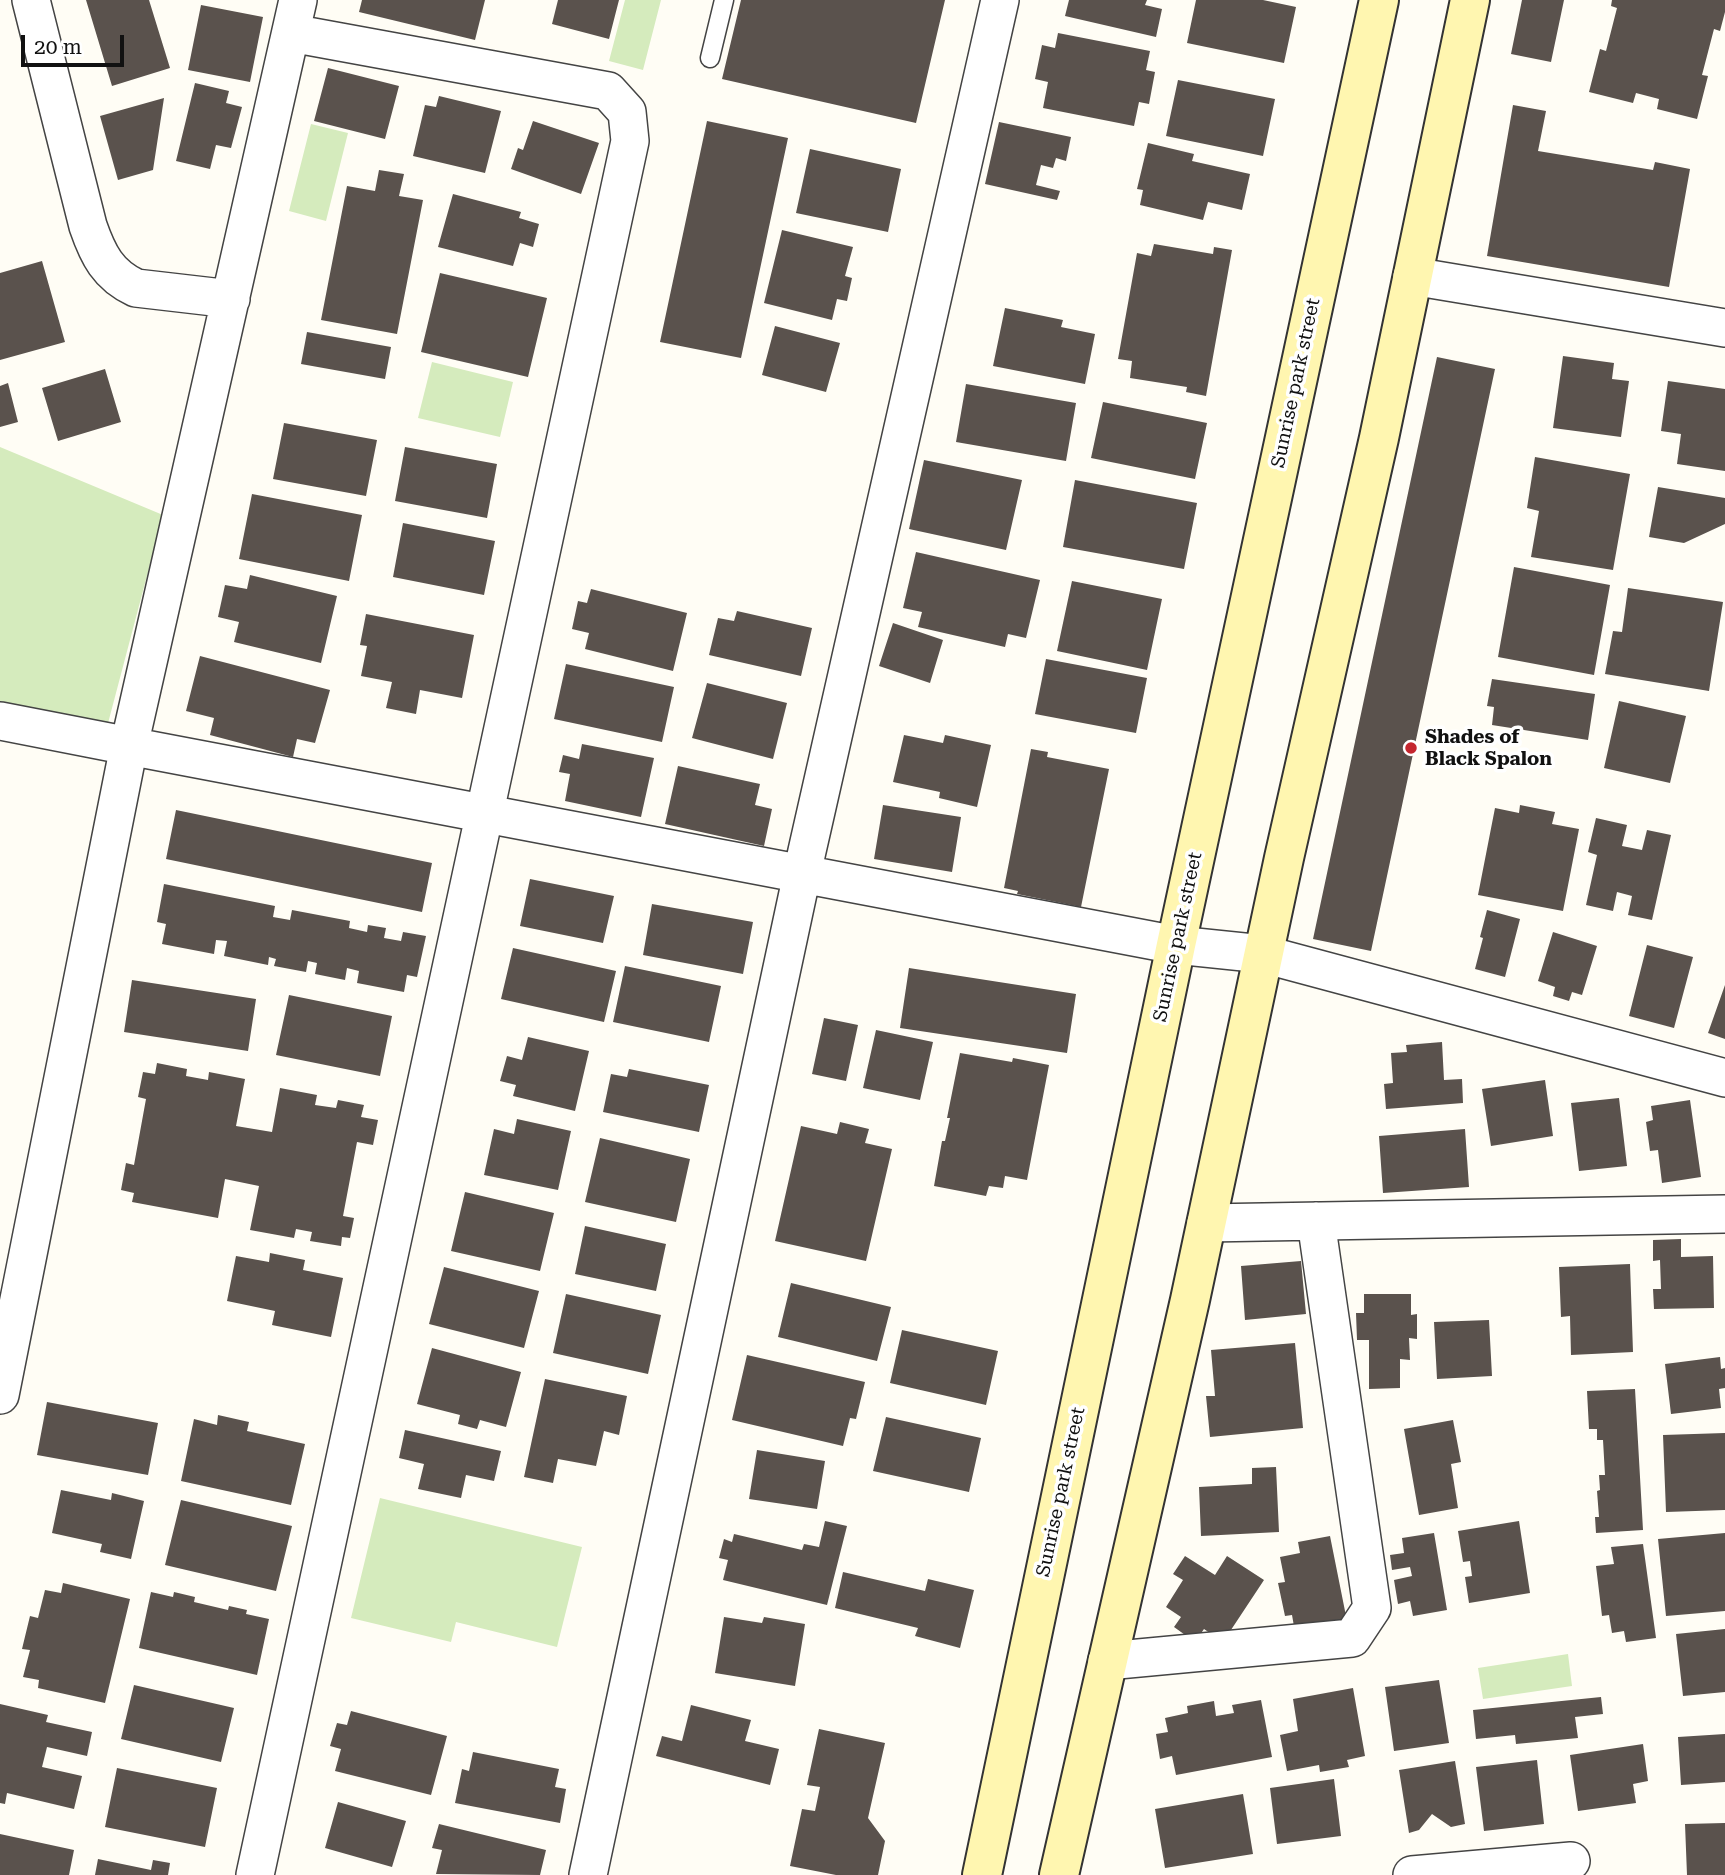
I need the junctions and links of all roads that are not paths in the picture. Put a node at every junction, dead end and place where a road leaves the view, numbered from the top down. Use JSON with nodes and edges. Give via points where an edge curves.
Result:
{"nodes":[{"id":1,"x":31,"y":0,"type":"edge"},
{"id":2,"x":724,"y":0,"type":"edge"},
{"id":3,"x":1000,"y":0,"type":"edge"},
{"id":4,"x":1378,"y":0,"type":"edge"},
{"id":5,"x":1470,"y":0,"type":"edge"},
{"id":6,"x":295,"y":16,"type":"edge"},
{"id":7,"x":710,"y":58,"type":"dead end"},
{"id":8,"x":1412,"y":276,"type":"junction"},
{"id":9,"x":231,"y":299,"type":"junction"},
{"id":10,"x":1725,"y":328,"type":"edge"},
{"id":11,"x":0,"y":721,"type":"edge"},
{"id":12,"x":129,"y":746,"type":"junction"},
{"id":13,"x":485,"y":814,"type":"junction"},
{"id":14,"x":802,"y":874,"type":"junction"},
{"id":15,"x":1176,"y":945,"type":"junction"},
{"id":16,"x":1264,"y":954,"type":"junction"},
{"id":17,"x":1725,"y":1078,"type":"edge"},
{"id":18,"x":1725,"y":1214,"type":"edge"},
{"id":19,"x":1316,"y":1221,"type":"junction"},
{"id":20,"x":1206,"y":1223,"type":"junction"},
{"id":21,"x":0,"y":1395,"type":"edge"},
{"id":22,"x":1107,"y":1661,"type":"junction"},
{"id":23,"x":1571,"y":1861,"type":"dead end"},
{"id":24,"x":255,"y":1875,"type":"edge"},
{"id":25,"x":588,"y":1875,"type":"edge"},
{"id":26,"x":982,"y":1875,"type":"edge"},
{"id":27,"x":1059,"y":1875,"type":"edge"},
{"id":28,"x":1412,"y":1875,"type":"edge"}],
"edges":[{"from":1,"to":9,"type":"street","via":[[88,226],[102,258],[122,282],[136,288]]},
{"from":2,"to":7,"type":"lane"},
{"from":3,"to":14,"type":"street"},
{"from":4,"to":15,"type":"main road","name":"Sunrise park street"},
{"from":5,"to":8,"type":"main road"},
{"from":6,"to":9,"type":"street"},
{"from":6,"to":13,"type":"street","via":[[608,90],[627,113],[630,141]]},
{"from":8,"to":10,"type":"street"},
{"from":8,"to":16,"type":"main road"},
{"from":9,"to":12,"type":"street"},
{"from":11,"to":12,"type":"street"},
{"from":12,"to":13,"type":"street"},
{"from":12,"to":21,"type":"street"},
{"from":13,"to":14,"type":"street"},
{"from":13,"to":24,"type":"street"},
{"from":14,"to":15,"type":"street"},
{"from":14,"to":25,"type":"street"},
{"from":15,"to":16,"type":"street"},
{"from":15,"to":26,"type":"main road","name":"Sunrise park street"},
{"from":16,"to":17,"type":"street"},
{"from":16,"to":20,"type":"main road"},
{"from":18,"to":19,"type":"street"},
{"from":19,"to":20,"type":"street"},
{"from":19,"to":22,"type":"street","via":[[1372,1608],[1352,1638]]},
{"from":20,"to":22,"type":"main road"},
{"from":22,"to":27,"type":"main road"},
{"from":23,"to":28,"type":"street"}]}
